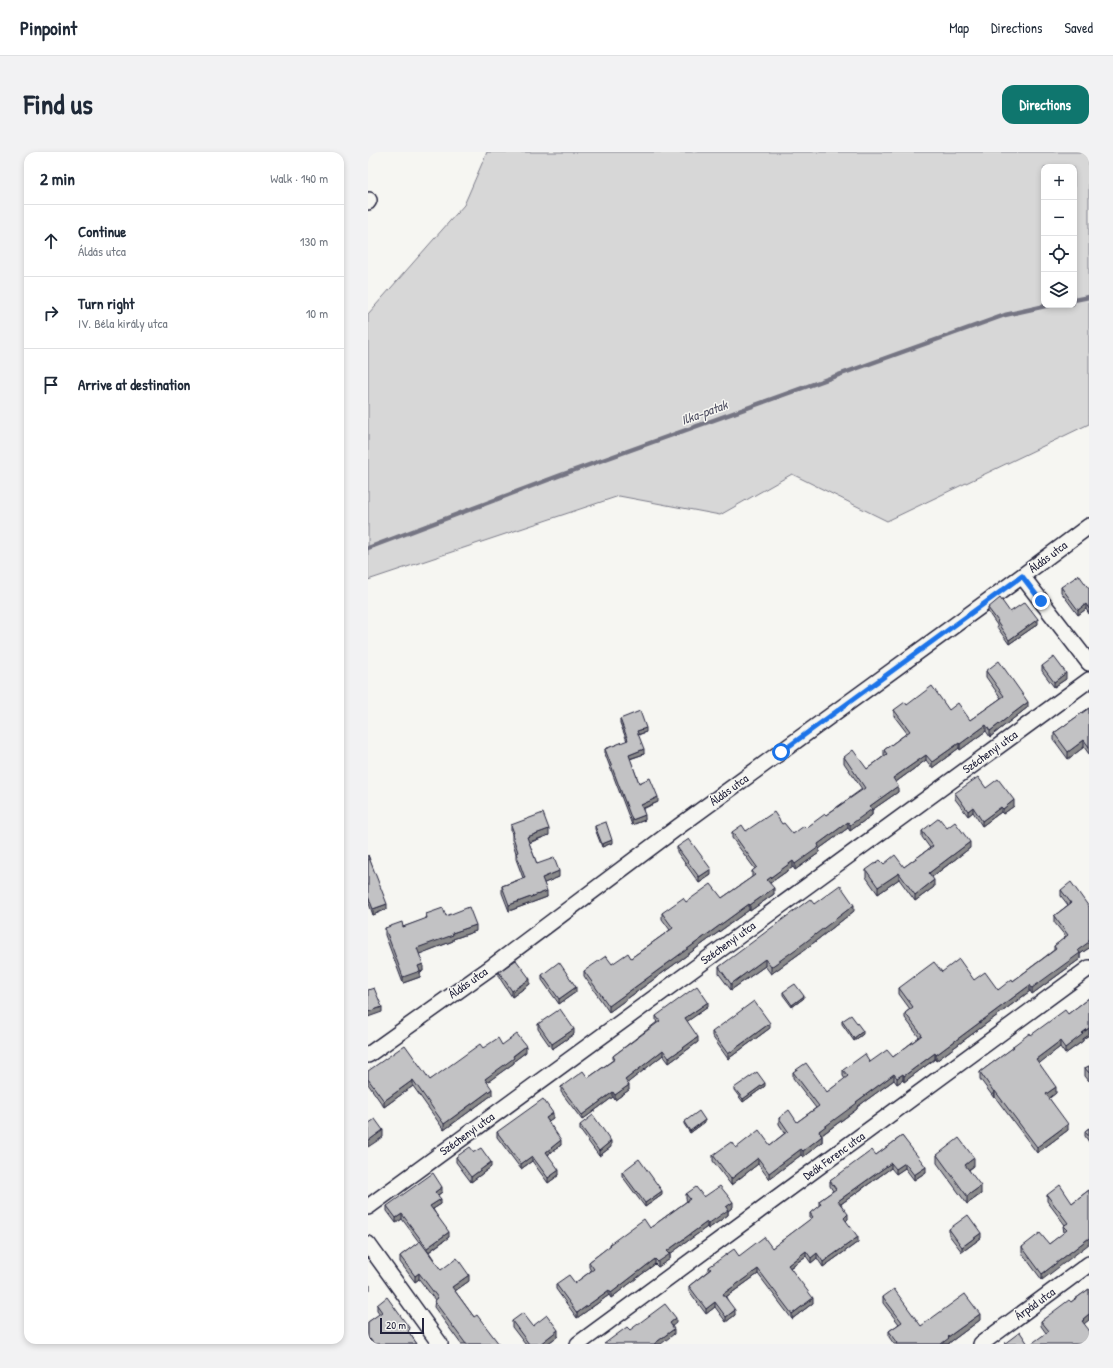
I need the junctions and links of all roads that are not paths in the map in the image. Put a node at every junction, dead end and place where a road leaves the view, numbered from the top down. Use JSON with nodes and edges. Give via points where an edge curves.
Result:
{"nodes":[{"id":1,"x":1089,"y":526,"type":"edge"},
{"id":2,"x":1022,"y":576,"type":"junction"},
{"id":3,"x":1089,"y":664,"type":"edge"},
{"id":4,"x":1089,"y":680,"type":"edge"},
{"id":5,"x":1089,"y":968,"type":"edge"},
{"id":6,"x":368,"y":1055,"type":"edge"},
{"id":7,"x":368,"y":1207,"type":"edge"},
{"id":8,"x":368,"y":1244,"type":"edge"},
{"id":9,"x":1089,"y":1264,"type":"edge"},
{"id":10,"x":440,"y":1344,"type":"edge"},
{"id":11,"x":578,"y":1344,"type":"edge"},
{"id":12,"x":981,"y":1344,"type":"edge"}],
"edges":[{"from":1,"to":2,"type":"street","name":"Áldás utca"},
{"from":2,"to":3,"type":"street"},
{"from":2,"to":6,"type":"street","name":"Áldás utca","via":[[678,827],[493,966]]},
{"from":4,"to":7,"type":"street","name":"Széchenyi utca"},
{"from":5,"to":11,"type":"street","name":"Deák Ferenc utca"},
{"from":8,"to":10,"type":"street"},
{"from":9,"to":12,"type":"street","name":"Árpád utca"}]}
